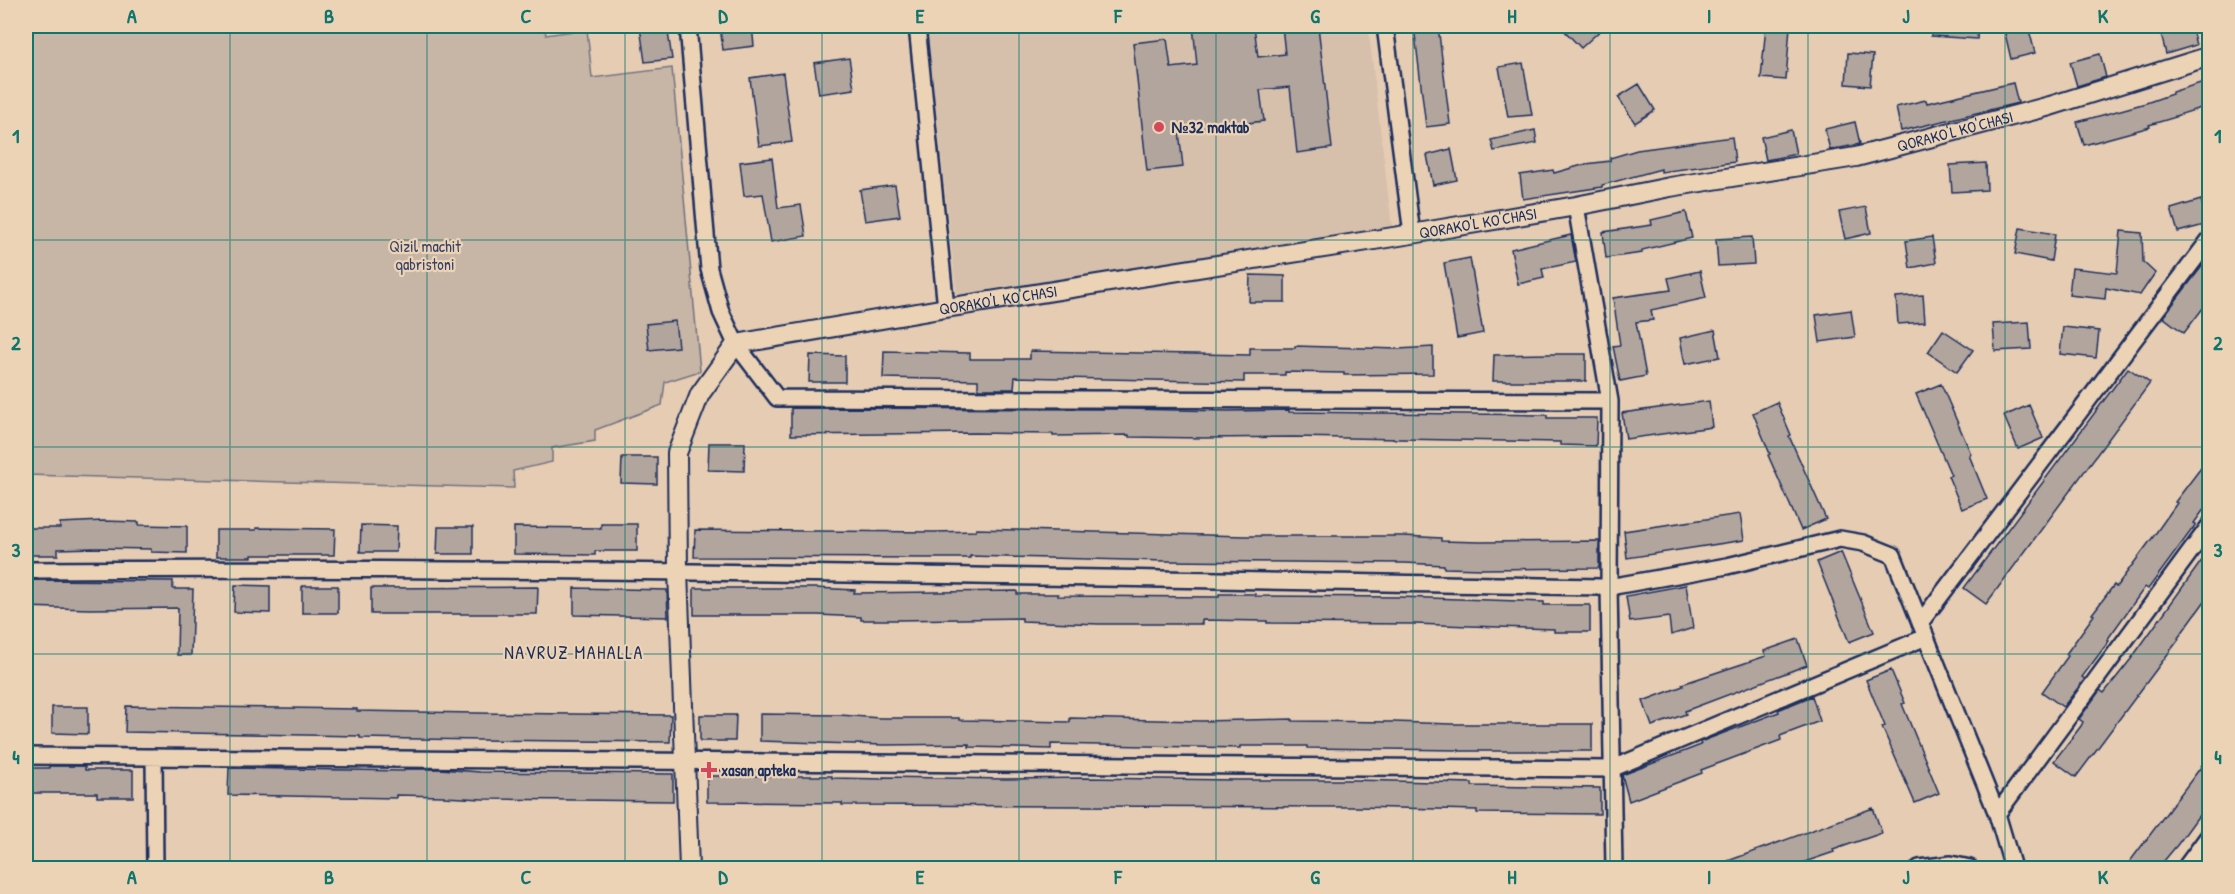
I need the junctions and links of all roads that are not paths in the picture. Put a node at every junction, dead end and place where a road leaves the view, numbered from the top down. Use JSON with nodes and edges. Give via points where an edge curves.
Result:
{"nodes":[{"id":1,"x":688,"y":26,"type":"edge"},
{"id":2,"x":917,"y":26,"type":"edge"},
{"id":3,"x":1385,"y":26,"type":"edge"},
{"id":4,"x":2210,"y":56,"type":"edge"},
{"id":5,"x":1576,"y":206,"type":"junction"},
{"id":6,"x":1413,"y":234,"type":"junction"},
{"id":7,"x":2210,"y":239,"type":"edge"},
{"id":8,"x":946,"y":308,"type":"junction"},
{"id":9,"x":735,"y":344,"type":"junction"},
{"id":10,"x":1610,"y":401,"type":"junction"},
{"id":11,"x":2210,"y":525,"type":"edge"},
{"id":12,"x":26,"y":570,"type":"edge"},
{"id":13,"x":678,"y":571,"type":"junction"},
{"id":14,"x":1609,"y":587,"type":"junction"},
{"id":15,"x":1923,"y":630,"type":"junction"},
{"id":16,"x":26,"y":756,"type":"edge"},
{"id":17,"x":154,"y":757,"type":"junction"},
{"id":18,"x":685,"y":760,"type":"junction"},
{"id":19,"x":1611,"y":769,"type":"junction"},
{"id":20,"x":1997,"y":814,"type":"junction"},
{"id":21,"x":2210,"y":834,"type":"edge"},
{"id":22,"x":155,"y":868,"type":"edge"},
{"id":23,"x":688,"y":868,"type":"edge"},
{"id":24,"x":1614,"y":868,"type":"edge"},
{"id":25,"x":1919,"y":868,"type":"edge"},
{"id":26,"x":1970,"y":868,"type":"edge"},
{"id":27,"x":2013,"y":868,"type":"edge"},
{"id":28,"x":2185,"y":868,"type":"edge"}],
"edges":[{"from":1,"to":9,"type":"street","via":[[709,269]]},
{"from":2,"to":8,"type":"street"},
{"from":3,"to":6,"type":"street"},
{"from":4,"to":5,"type":"street","name":"QORAKO'L KO'CHASI","via":[[2050,106],[1856,157]]},
{"from":5,"to":6,"type":"street","name":"QORAKO'L KO'CHASI"},
{"from":5,"to":10,"type":"street"},
{"from":6,"to":8,"type":"street","name":"QORAKO'L KO'CHASI"},
{"from":7,"to":15,"type":"street"},
{"from":8,"to":9,"type":"street","name":"QORAKO'L KO'CHASI"},
{"from":9,"to":10,"type":"street","via":[[777,398]]},
{"from":9,"to":13,"type":"street","via":[[700,394],[677,453]]},
{"from":10,"to":14,"type":"street"},
{"from":11,"to":20,"type":"street"},
{"from":12,"to":13,"type":"street"},
{"from":13,"to":14,"type":"street"},
{"from":13,"to":18,"type":"street"},
{"from":14,"to":15,"type":"street","via":[[1727,566],[1840,539],[1893,555]]},
{"from":14,"to":19,"type":"street"},
{"from":15,"to":19,"type":"street"},
{"from":15,"to":20,"type":"street"},
{"from":16,"to":17,"type":"street"},
{"from":17,"to":18,"type":"street"},
{"from":17,"to":22,"type":"street"},
{"from":18,"to":19,"type":"street"},
{"from":18,"to":23,"type":"street"},
{"from":19,"to":24,"type":"street"},
{"from":20,"to":27,"type":"street"},
{"from":21,"to":28,"type":"street"},
{"from":25,"to":26,"type":"street","via":[[1952,864]]}]}
